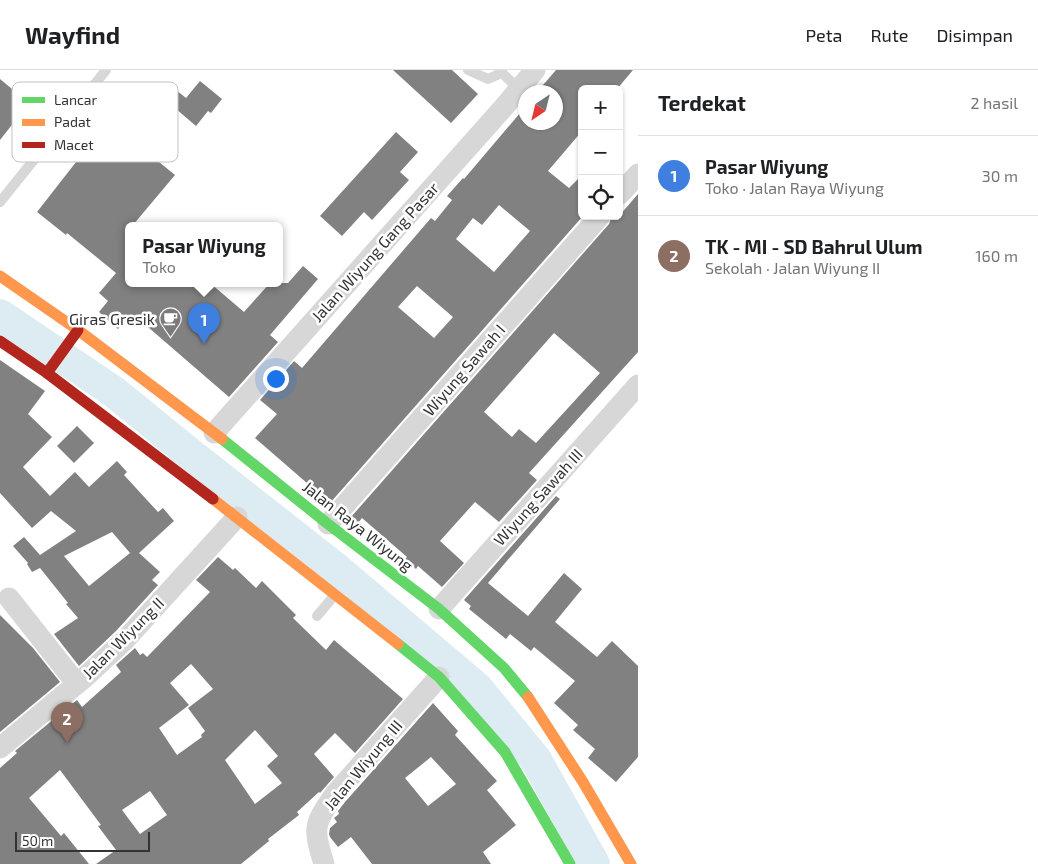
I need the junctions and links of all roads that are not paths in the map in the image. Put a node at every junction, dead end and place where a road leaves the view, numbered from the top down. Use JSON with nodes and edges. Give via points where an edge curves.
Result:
{"nodes":[{"id":1,"x":106,"y":70,"type":"edge"},
{"id":2,"x":468,"y":70,"type":"edge"},
{"id":3,"x":535,"y":70,"type":"edge"},
{"id":4,"x":502,"y":71,"type":"edge"},
{"id":5,"x":96,"y":82,"type":"edge"},
{"id":6,"x":522,"y":85,"type":"edge"},
{"id":7,"x":518,"y":88,"type":"edge"},
{"id":8,"x":518,"y":90,"type":"edge"},
{"id":9,"x":32,"y":162,"type":"edge"},
{"id":10,"x":638,"y":174,"type":"edge"},
{"id":11,"x":623,"y":191,"type":"edge"},
{"id":12,"x":0,"y":202,"type":"edge"},
{"id":13,"x":596,"y":220,"type":"edge"},
{"id":14,"x":0,"y":276,"type":"edge"},
{"id":15,"x":75,"y":335,"type":"junction"},
{"id":16,"x":0,"y":342,"type":"edge"},
{"id":17,"x":47,"y":373,"type":"junction"},
{"id":18,"x":638,"y":385,"type":"edge"},
{"id":19,"x":214,"y":433,"type":"junction"},
{"id":20,"x":236,"y":517,"type":"junction"},
{"id":21,"x":328,"y":524,"type":"junction"},
{"id":22,"x":334,"y":595,"type":"junction"},
{"id":23,"x":9,"y":598,"type":"dead end"},
{"id":24,"x":438,"y":609,"type":"junction"},
{"id":25,"x":317,"y":616,"type":"dead end"},
{"id":26,"x":439,"y":677,"type":"junction"},
{"id":27,"x":77,"y":684,"type":"junction"},
{"id":28,"x":1,"y":744,"type":"edge"},
{"id":29,"x":324,"y":864,"type":"edge"},
{"id":30,"x":570,"y":864,"type":"edge"},
{"id":31,"x":631,"y":864,"type":"edge"}],
"edges":[{"from":1,"to":5,"type":"lane"},
{"from":2,"to":4,"type":"lane","via":[[488,79]]},
{"from":3,"to":6,"type":"street","name":"Jalan Wiyung Gang Pasar"},
{"from":4,"to":7,"type":"lane"},
{"from":8,"to":19,"type":"street","name":"Jalan Wiyung Gang Pasar"},
{"from":9,"to":12,"type":"lane"},
{"from":10,"to":11,"type":"street"},
{"from":13,"to":21,"type":"street","name":"Wiyung Sawah I"},
{"from":14,"to":15,"type":"main road","name":"Jalan Raya Wiyung"},
{"from":15,"to":17,"type":"main road"},
{"from":15,"to":19,"type":"main road","name":"Jalan Raya Wiyung"},
{"from":16,"to":17,"type":"main road"},
{"from":17,"to":20,"type":"main road"},
{"from":18,"to":24,"type":"street","name":"Wiyung Sawah III"},
{"from":19,"to":21,"type":"main road","name":"Jalan Raya Wiyung"},
{"from":20,"to":22,"type":"main road"},
{"from":20,"to":27,"type":"street","name":"Jalan Wiyung II","via":[[125,640]]},
{"from":21,"to":24,"type":"main road","name":"Jalan Raya Wiyung"},
{"from":22,"to":25,"type":"lane"},
{"from":22,"to":26,"type":"main road"},
{"from":23,"to":27,"type":"street"},
{"from":24,"to":31,"type":"main road","name":"Jalan Raya Wiyung","via":[[504,668],[527,695]]},
{"from":26,"to":29,"type":"street","name":"Jalan Wiyung III","via":[[323,811],[316,828],[316,839]]},
{"from":26,"to":30,"type":"main road","via":[[505,752]]},
{"from":27,"to":28,"type":"street","name":"Jalan Wiyung II"}]}
